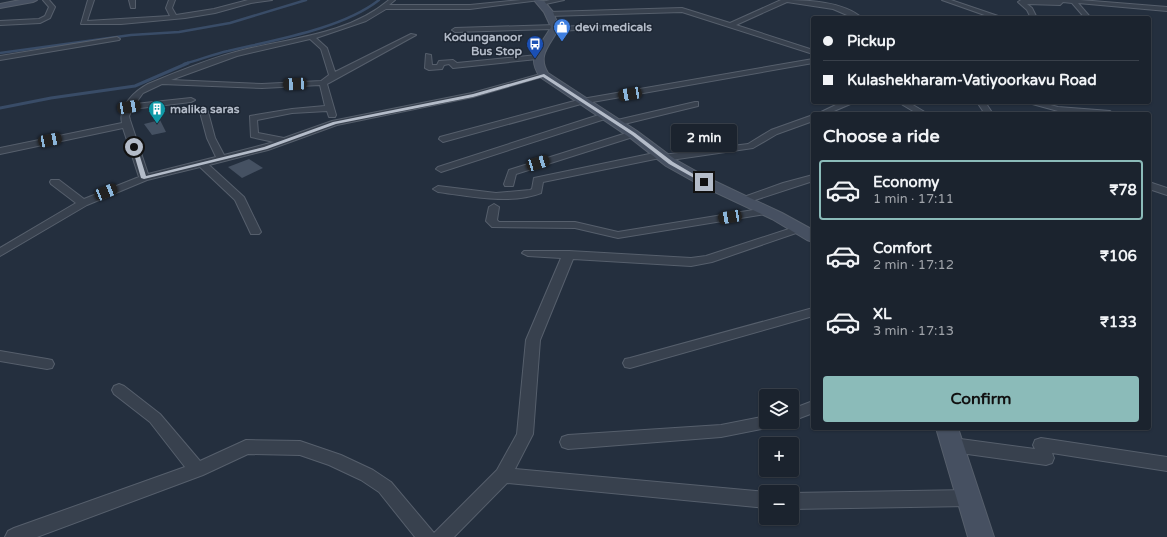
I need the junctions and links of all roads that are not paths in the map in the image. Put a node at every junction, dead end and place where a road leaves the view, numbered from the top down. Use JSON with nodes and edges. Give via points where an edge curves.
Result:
{"nodes":[{"id":1,"x":33,"y":0,"type":"edge"},
{"id":2,"x":46,"y":0,"type":"edge"},
{"id":3,"x":91,"y":0,"type":"edge"},
{"id":4,"x":172,"y":0,"type":"edge"},
{"id":5,"x":231,"y":0,"type":"edge"},
{"id":6,"x":269,"y":0,"type":"edge"},
{"id":7,"x":392,"y":0,"type":"edge"},
{"id":8,"x":439,"y":0,"type":"edge"},
{"id":9,"x":561,"y":0,"type":"edge"},
{"id":10,"x":786,"y":0,"type":"edge"},
{"id":11,"x":945,"y":0,"type":"edge"},
{"id":12,"x":539,"y":1,"type":"edge"},
{"id":13,"x":1019,"y":1,"type":"edge"},
{"id":14,"x":251,"y":2,"type":"junction"},
{"id":15,"x":1074,"y":2,"type":"junction"},
{"id":16,"x":0,"y":6,"type":"edge"},
{"id":17,"x":386,"y":7,"type":"junction"},
{"id":18,"x":437,"y":8,"type":"junction"},
{"id":19,"x":1167,"y":9,"type":"edge"},
{"id":20,"x":549,"y":14,"type":"junction"},
{"id":21,"x":855,"y":16,"type":"edge"},
{"id":22,"x":995,"y":16,"type":"edge"},
{"id":23,"x":1033,"y":16,"type":"edge"},
{"id":24,"x":1086,"y":16,"type":"edge"},
{"id":25,"x":174,"y":17,"type":"junction"},
{"id":26,"x":0,"y":23,"type":"edge"},
{"id":27,"x":730,"y":25,"type":"junction"},
{"id":28,"x":598,"y":27,"type":"dead end"},
{"id":29,"x":555,"y":28,"type":"junction"},
{"id":30,"x":455,"y":30,"type":"dead end"},
{"id":31,"x":413,"y":35,"type":"dead end"},
{"id":32,"x":311,"y":37,"type":"junction"},
{"id":33,"x":117,"y":39,"type":"dead end"},
{"id":34,"x":811,"y":51,"type":"edge"},
{"id":35,"x":428,"y":55,"type":"dead end"},
{"id":36,"x":537,"y":57,"type":"junction"},
{"id":37,"x":0,"y":58,"type":"edge"},
{"id":38,"x":811,"y":61,"type":"edge"},
{"id":39,"x":544,"y":75,"type":"junction"},
{"id":40,"x":333,"y":76,"type":"junction"},
{"id":41,"x":160,"y":82,"type":"junction"},
{"id":42,"x":323,"y":83,"type":"junction"},
{"id":43,"x":191,"y":100,"type":"dead end"},
{"id":44,"x":583,"y":102,"type":"junction"},
{"id":45,"x":695,"y":104,"type":"dead end"},
{"id":46,"x":844,"y":104,"type":"edge"},
{"id":47,"x":906,"y":104,"type":"edge"},
{"id":48,"x":1038,"y":104,"type":"edge"},
{"id":49,"x":129,"y":107,"type":"junction"},
{"id":50,"x":328,"y":108,"type":"junction"},
{"id":51,"x":1061,"y":111,"type":"edge"},
{"id":52,"x":204,"y":112,"type":"dead end"},
{"id":53,"x":824,"y":112,"type":"edge"},
{"id":54,"x":920,"y":112,"type":"edge"},
{"id":55,"x":1077,"y":112,"type":"edge"},
{"id":56,"x":611,"y":119,"type":"junction"},
{"id":57,"x":811,"y":119,"type":"edge"},
{"id":58,"x":335,"y":123,"type":"junction"},
{"id":59,"x":126,"y":125,"type":"junction"},
{"id":60,"x":633,"y":134,"type":"junction"},
{"id":61,"x":443,"y":139,"type":"dead end"},
{"id":62,"x":286,"y":141,"type":"junction"},
{"id":63,"x":0,"y":151,"type":"edge"},
{"id":64,"x":662,"y":156,"type":"junction"},
{"id":65,"x":220,"y":159,"type":"junction"},
{"id":66,"x":204,"y":164,"type":"junction"},
{"id":67,"x":441,"y":169,"type":"dead end"},
{"id":68,"x":144,"y":178,"type":"junction"},
{"id":69,"x":811,"y":179,"type":"edge"},
{"id":70,"x":56,"y":182,"type":"dead end"},
{"id":71,"x":509,"y":184,"type":"dead end"},
{"id":72,"x":1151,"y":186,"type":"edge"},
{"id":73,"x":438,"y":189,"type":"dead end"},
{"id":74,"x":1167,"y":192,"type":"edge"},
{"id":75,"x":745,"y":200,"type":"junction"},
{"id":76,"x":83,"y":203,"type":"junction"},
{"id":77,"x":494,"y":207,"type":"dead end"},
{"id":78,"x":766,"y":211,"type":"junction"},
{"id":79,"x":798,"y":229,"type":"junction"},
{"id":80,"x":255,"y":232,"type":"dead end"},
{"id":81,"x":811,"y":236,"type":"edge"},
{"id":82,"x":0,"y":253,"type":"edge"},
{"id":83,"x":528,"y":253,"type":"dead end"},
{"id":84,"x":570,"y":254,"type":"junction"},
{"id":85,"x":811,"y":313,"type":"edge"},
{"id":86,"x":0,"y":356,"type":"edge"},
{"id":87,"x":630,"y":363,"type":"dead end"},
{"id":88,"x":47,"y":364,"type":"dead end"},
{"id":89,"x":119,"y":390,"type":"dead end"},
{"id":90,"x":811,"y":408,"type":"edge"},
{"id":91,"x":799,"y":412,"type":"edge"},
{"id":92,"x":759,"y":424,"type":"edge"},
{"id":93,"x":950,"y":437,"type":"edge"},
{"id":94,"x":568,"y":442,"type":"dead end"},
{"id":95,"x":1167,"y":464,"type":"edge"},
{"id":96,"x":197,"y":470,"type":"junction"},
{"id":97,"x":503,"y":475,"type":"junction"},
{"id":98,"x":969,"y":498,"type":"junction"},
{"id":99,"x":759,"y":499,"type":"edge"},
{"id":100,"x":799,"y":501,"type":"edge"},
{"id":101,"x":14,"y":537,"type":"edge"},
{"id":102,"x":428,"y":537,"type":"edge"},
{"id":103,"x":442,"y":537,"type":"edge"},
{"id":104,"x":981,"y":537,"type":"edge"}],
"edges":[{"from":1,"to":16,"type":"street"},
{"from":2,"to":26,"type":"street","via":[[52,7],[48,17],[40,21]]},
{"from":3,"to":25,"type":"street","via":[[83,23]]},
{"from":4,"to":25,"type":"street","via":[[169,8]]},
{"from":5,"to":14,"type":"street"},
{"from":6,"to":14,"type":"street"},
{"from":7,"to":17,"type":"street"},
{"from":8,"to":18,"type":"street"},
{"from":9,"to":12,"type":"street"},
{"from":10,"to":21,"type":"street","via":[[834,7]]},
{"from":10,"to":27,"type":"street"},
{"from":11,"to":22,"type":"street"},
{"from":12,"to":18,"type":"street"},
{"from":12,"to":20,"type":"street"},
{"from":13,"to":15,"type":"street"},
{"from":13,"to":23,"type":"street","via":[[1030,9]]},
{"from":14,"to":25,"type":"street"},
{"from":15,"to":19,"type":"street"},
{"from":15,"to":24,"type":"street"},
{"from":17,"to":18,"type":"street"},
{"from":17,"to":32,"type":"street","via":[[346,27]]},
{"from":20,"to":27,"type":"street","via":[[682,10]]},
{"from":20,"to":29,"type":"street"},
{"from":27,"to":34,"type":"street"},
{"from":28,"to":29,"type":"street"},
{"from":29,"to":30,"type":"street"},
{"from":29,"to":36,"type":"street"},
{"from":31,"to":40,"type":"street"},
{"from":32,"to":40,"type":"street","via":[[324,48]]},
{"from":32,"to":41,"type":"street","via":[[218,59]]},
{"from":33,"to":37,"type":"street"},
{"from":35,"to":36,"type":"street","via":[[429,68],[438,67],[446,62],[453,62],[453,66]]},
{"from":36,"to":39,"type":"street","via":[[538,68]]},
{"from":38,"to":44,"type":"street"},
{"from":39,"to":44,"type":"street"},
{"from":39,"to":58,"type":"street","via":[[473,95]]},
{"from":40,"to":42,"type":"street"},
{"from":41,"to":42,"type":"street","via":[[262,86]]},
{"from":41,"to":49,"type":"street","via":[[138,92]]},
{"from":42,"to":50,"type":"street"},
{"from":43,"to":49,"type":"street"},
{"from":44,"to":56,"type":"street"},
{"from":44,"to":61,"type":"street"},
{"from":45,"to":56,"type":"street"},
{"from":46,"to":53,"type":"street"},
{"from":47,"to":54,"type":"street"},
{"from":48,"to":51,"type":"street"},
{"from":49,"to":59,"type":"street","via":[[125,116]]},
{"from":50,"to":58,"type":"street"},
{"from":50,"to":62,"type":"street","via":[[253,118],[254,135]]},
{"from":51,"to":55,"type":"street"},
{"from":52,"to":65,"type":"street"},
{"from":56,"to":60,"type":"street"},
{"from":56,"to":67,"type":"street"},
{"from":57,"to":64,"type":"street","via":[[774,132],[750,146]]},
{"from":58,"to":62,"type":"street"},
{"from":59,"to":63,"type":"street"},
{"from":59,"to":68,"type":"street"},
{"from":60,"to":64,"type":"street"},
{"from":60,"to":71,"type":"street","via":[[512,172]]},
{"from":62,"to":65,"type":"street"},
{"from":64,"to":73,"type":"street","via":[[538,180],[538,191],[532,193],[496,196]]},
{"from":64,"to":75,"type":"street","via":[[704,182]]},
{"from":65,"to":66,"type":"street"},
{"from":66,"to":68,"type":"street"},
{"from":66,"to":80,"type":"street","via":[[240,199]]},
{"from":68,"to":76,"type":"street"},
{"from":69,"to":75,"type":"street"},
{"from":70,"to":76,"type":"street"},
{"from":72,"to":74,"type":"street"},
{"from":75,"to":78,"type":"street"},
{"from":76,"to":82,"type":"street"},
{"from":77,"to":78,"type":"street","via":[[490,218],[496,225],[575,225],[618,236]]},
{"from":78,"to":79,"type":"street"},
{"from":79,"to":81,"type":"street"},
{"from":79,"to":84,"type":"street","via":[[708,259],[691,262]]},
{"from":83,"to":84,"type":"street"},
{"from":84,"to":97,"type":"street","via":[[533,340],[525,434]]},
{"from":85,"to":87,"type":"street"},
{"from":86,"to":88,"type":"street"},
{"from":89,"to":96,"type":"street","via":[[155,418]]},
{"from":90,"to":91,"type":"street"},
{"from":92,"to":94,"type":"street","via":[[721,431]]},
{"from":93,"to":95,"type":"street","via":[[1046,458],[1040,445]]},
{"from":93,"to":98,"type":"street"},
{"from":96,"to":101,"type":"street"},
{"from":96,"to":102,"type":"street","via":[[246,447],[300,448],[336,460],[367,475],[385,488]]},
{"from":97,"to":99,"type":"street"},
{"from":97,"to":103,"type":"street"},
{"from":98,"to":100,"type":"street"},
{"from":98,"to":104,"type":"street"}]}
